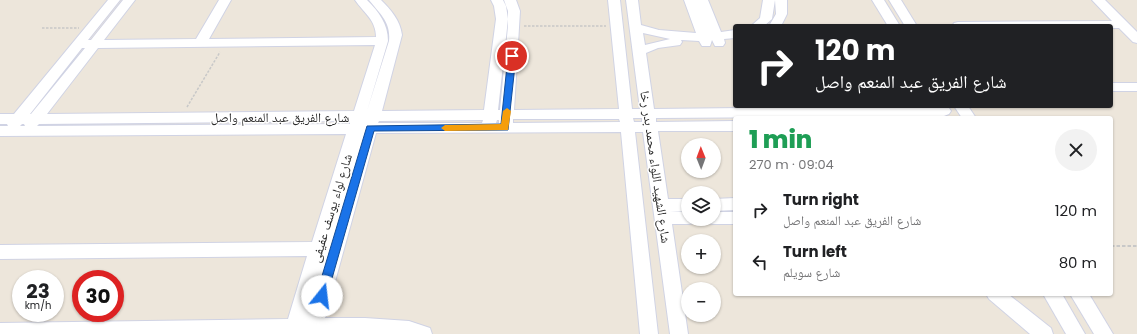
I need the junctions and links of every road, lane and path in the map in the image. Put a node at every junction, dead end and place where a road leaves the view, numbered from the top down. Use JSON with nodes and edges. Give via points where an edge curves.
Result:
{"nodes":[{"id":1,"x":114,"y":0,"type":"edge"},
{"id":2,"x":128,"y":0,"type":"edge"},
{"id":3,"x":225,"y":0,"type":"edge"},
{"id":4,"x":361,"y":0,"type":"edge"},
{"id":5,"x":375,"y":0,"type":"edge"},
{"id":6,"x":497,"y":0,"type":"edge"},
{"id":7,"x":510,"y":0,"type":"edge"},
{"id":8,"x":614,"y":0,"type":"edge"},
{"id":9,"x":632,"y":0,"type":"edge"},
{"id":10,"x":690,"y":0,"type":"edge"},
{"id":11,"x":702,"y":0,"type":"edge"},
{"id":12,"x":769,"y":0,"type":"edge"},
{"id":13,"x":781,"y":0,"type":"edge"},
{"id":14,"x":878,"y":0,"type":"edge"},
{"id":15,"x":895,"y":0,"type":"edge"},
{"id":16,"x":1098,"y":0,"type":"edge"},
{"id":17,"x":1112,"y":0,"type":"edge"},
{"id":18,"x":890,"y":23,"type":"edge"},
{"id":19,"x":760,"y":24,"type":"edge"},
{"id":20,"x":776,"y":24,"type":"edge"},
{"id":21,"x":910,"y":24,"type":"edge"},
{"id":22,"x":1113,"y":24,"type":"edge"},
{"id":23,"x":1122,"y":24,"type":"junction"},
{"id":24,"x":1137,"y":24,"type":"edge"},
{"id":25,"x":514,"y":26,"type":"junction"},
{"id":26,"x":617,"y":26,"type":"junction"},
{"id":27,"x":637,"y":27,"type":"junction"},
{"id":28,"x":42,"y":28,"type":"dead end"},
{"id":29,"x":92,"y":28,"type":"junction"},
{"id":30,"x":733,"y":35,"type":"edge"},
{"id":31,"x":704,"y":39,"type":"junction"},
{"id":32,"x":718,"y":39,"type":"junction"},
{"id":33,"x":1137,"y":39,"type":"edge"},
{"id":34,"x":382,"y":41,"type":"junction"},
{"id":35,"x":733,"y":41,"type":"edge"},
{"id":36,"x":200,"y":43,"type":"junction"},
{"id":37,"x":226,"y":43,"type":"junction"},
{"id":38,"x":79,"y":44,"type":"junction"},
{"id":39,"x":94,"y":44,"type":"junction"},
{"id":40,"x":640,"y":51,"type":"junction"},
{"id":41,"x":1113,"y":77,"type":"edge"},
{"id":42,"x":1137,"y":77,"type":"edge"},
{"id":43,"x":1113,"y":87,"type":"edge"},
{"id":44,"x":1137,"y":87,"type":"edge"},
{"id":45,"x":804,"y":108,"type":"edge"},
{"id":46,"x":944,"y":112,"type":"edge"},
{"id":47,"x":793,"y":113,"type":"junction"},
{"id":48,"x":181,"y":118,"type":"junction"},
{"id":49,"x":0,"y":119,"type":"edge"},
{"id":50,"x":35,"y":119,"type":"junction"},
{"id":51,"x":627,"y":120,"type":"junction"},
{"id":52,"x":650,"y":120,"type":"junction"},
{"id":53,"x":506,"y":121,"type":"junction"},
{"id":54,"x":365,"y":122,"type":"junction"},
{"id":55,"x":489,"y":122,"type":"junction"},
{"id":56,"x":22,"y":125,"type":"junction"},
{"id":57,"x":733,"y":126,"type":"edge"},
{"id":58,"x":4,"y":131,"type":"edge"},
{"id":59,"x":733,"y":204,"type":"edge"},
{"id":60,"x":721,"y":205,"type":"edge"},
{"id":61,"x":681,"y":207,"type":"edge"},
{"id":62,"x":662,"y":212,"type":"junction"},
{"id":63,"x":681,"y":216,"type":"edge"},
{"id":64,"x":721,"y":218,"type":"edge"},
{"id":65,"x":733,"y":218,"type":"edge"},
{"id":66,"x":1113,"y":246,"type":"edge"},
{"id":67,"x":1137,"y":246,"type":"edge"},
{"id":68,"x":318,"y":249,"type":"junction"},
{"id":69,"x":0,"y":252,"type":"edge"},
{"id":70,"x":997,"y":296,"type":"edge"},
{"id":71,"x":1053,"y":296,"type":"edge"},
{"id":72,"x":1080,"y":296,"type":"edge"},
{"id":73,"x":293,"y":330,"type":"edge"},
{"id":74,"x":312,"y":330,"type":"edge"},
{"id":75,"x":0,"y":331,"type":"edge"},
{"id":76,"x":423,"y":334,"type":"edge"},
{"id":77,"x":649,"y":334,"type":"edge"},
{"id":78,"x":679,"y":334,"type":"edge"},
{"id":79,"x":1044,"y":334,"type":"edge"},
{"id":80,"x":1076,"y":334,"type":"edge"},
{"id":81,"x":1104,"y":334,"type":"edge"}],
"edges":[{"from":1,"to":29,"type":"street"},
{"from":2,"to":39,"type":"street"},
{"from":3,"to":36,"type":"street"},
{"from":4,"to":34,"type":"street","via":[[379,21],[383,34]]},
{"from":5,"to":54,"type":"street","via":[[390,15],[396,27],[396,34]]},
{"from":6,"to":55,"type":"street","via":[[502,19]]},
{"from":7,"to":25,"type":"street","via":[[514,11]]},
{"from":8,"to":26,"type":"street","name":"شارع الشهيد اللواء محمد بدر رخا"},
{"from":9,"to":27,"type":"street","name":"شارع الشهيد اللواء محمد بدر رخا"},
{"from":10,"to":31,"type":"street"},
{"from":11,"to":32,"type":"street"},
{"from":12,"to":19,"type":"street","via":[[766,19]]},
{"from":13,"to":20,"type":"street","via":[[783,8]]},
{"from":14,"to":18,"type":"street"},
{"from":15,"to":21,"type":"street"},
{"from":16,"to":23,"type":"street"},
{"from":17,"to":24,"type":"street"},
{"from":22,"to":23,"type":"street"},
{"from":23,"to":33,"type":"street"},
{"from":25,"to":26,"type":"path"},
{"from":25,"to":53,"type":"street"},
{"from":26,"to":51,"type":"street","name":"شارع الشهيد اللواء محمد بدر رخا"},
{"from":27,"to":31,"type":"street","via":[[664,35]]},
{"from":27,"to":40,"type":"street","name":"شارع الشهيد اللواء محمد بدر رخا"},
{"from":28,"to":29,"type":"path"},
{"from":29,"to":38,"type":"street"},
{"from":30,"to":32,"type":"street"},
{"from":31,"to":32,"type":"street"},
{"from":31,"to":40,"type":"street","via":[[662,43]]},
{"from":32,"to":35,"type":"street"},
{"from":34,"to":37,"type":"street"},
{"from":34,"to":54,"type":"street"},
{"from":36,"to":37,"type":"street"},
{"from":36,"to":39,"type":"street"},
{"from":37,"to":48,"type":"path"},
{"from":38,"to":39,"type":"street"},
{"from":38,"to":56,"type":"street"},
{"from":39,"to":50,"type":"street"},
{"from":40,"to":52,"type":"street","name":"شارع الشهيد اللواء محمد بدر رخا"},
{"from":41,"to":42,"type":"street"},
{"from":43,"to":44,"type":"street"},
{"from":45,"to":47,"type":"street"},
{"from":46,"to":47,"type":"street","name":"شارع الفريق عبد المنعم واصل"},
{"from":47,"to":52,"type":"street","name":"شارع الفريق عبد المنعم واصل"},
{"from":48,"to":50,"type":"street","name":"شارع الفريق عبد المنعم واصل"},
{"from":48,"to":54,"type":"street","name":"شارع الفريق عبد المنعم واصل"},
{"from":49,"to":56,"type":"street","name":"شارع الفريق عبد المنعم واصل"},
{"from":50,"to":56,"type":"street","name":"شارع الفريق عبد المنعم واصل"},
{"from":51,"to":52,"type":"street","name":"شارع الفريق عبد المنعم واصل"},
{"from":51,"to":53,"type":"street","name":"شارع الفريق عبد المنعم واصل"},
{"from":51,"to":77,"type":"street","name":"شارع الشهيد اللواء محمد بدر رخا"},
{"from":52,"to":57,"type":"street","name":"شارع الفريق عبد المنعم واصل"},
{"from":52,"to":62,"type":"street","name":"شارع الشهيد اللواء محمد بدر رخا"},
{"from":53,"to":55,"type":"street","name":"شارع الفريق عبد المنعم واصل"},
{"from":54,"to":55,"type":"street","name":"شارع الفريق عبد المنعم واصل"},
{"from":54,"to":56,"type":"street","name":"شارع الفريق عبد المنعم واصل"},
{"from":54,"to":68,"type":"street","name":"شارع لواء يوسف عفيفى"},
{"from":54,"to":74,"type":"street","name":"شارع لواء يوسف عفيفى"},
{"from":56,"to":58,"type":"street","name":"شارع الفريق عبد المنعم واصل"},
{"from":59,"to":60,"type":"street"},
{"from":61,"to":62,"type":"street"},
{"from":62,"to":63,"type":"street"},
{"from":62,"to":78,"type":"street","name":"شارع الشهيد اللواء محمد بدر رخا"},
{"from":64,"to":65,"type":"street"},
{"from":66,"to":67,"type":"path"},
{"from":68,"to":69,"type":"street"},
{"from":68,"to":73,"type":"street","name":"شارع لواء يوسف عفيفى"},
{"from":70,"to":79,"type":"street"},
{"from":71,"to":80,"type":"street"},
{"from":72,"to":81,"type":"street"},
{"from":73,"to":74,"type":"street"},
{"from":73,"to":75,"type":"street"},
{"from":74,"to":76,"type":"street","via":[[387,326]]}]}
